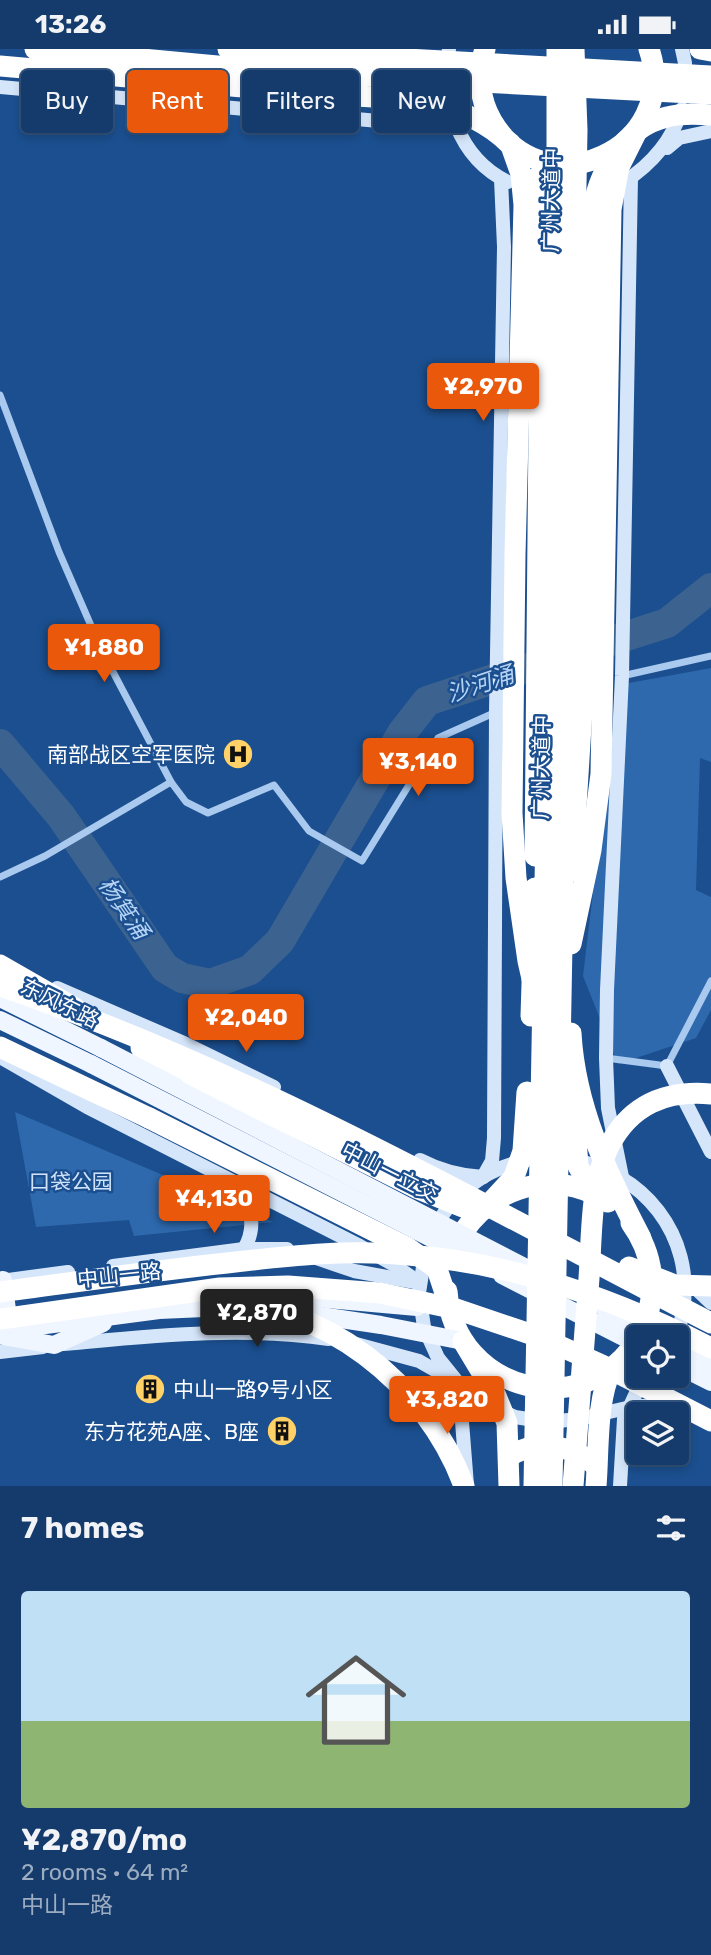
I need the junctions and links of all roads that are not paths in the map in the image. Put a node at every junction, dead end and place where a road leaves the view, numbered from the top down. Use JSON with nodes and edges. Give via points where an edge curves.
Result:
{"nodes":[{"id":1,"x":35,"y":49,"type":"edge"},
{"id":2,"x":228,"y":49,"type":"edge"},
{"id":3,"x":266,"y":49,"type":"edge"},
{"id":4,"x":449,"y":49,"type":"edge"},
{"id":5,"x":485,"y":49,"type":"edge"},
{"id":6,"x":557,"y":49,"type":"edge"},
{"id":7,"x":574,"y":49,"type":"edge"},
{"id":8,"x":649,"y":49,"type":"edge"},
{"id":9,"x":682,"y":49,"type":"edge"},
{"id":10,"x":701,"y":49,"type":"edge"},
{"id":11,"x":711,"y":51,"type":"edge"},
{"id":12,"x":0,"y":66,"type":"edge"},
{"id":13,"x":261,"y":70,"type":"edge"},
{"id":14,"x":447,"y":70,"type":"edge"},
{"id":15,"x":711,"y":76,"type":"edge"},
{"id":16,"x":0,"y":87,"type":"edge"},
{"id":17,"x":242,"y":88,"type":"edge"},
{"id":18,"x":711,"y":94,"type":"edge"},
{"id":19,"x":359,"y":96,"type":"edge"},
{"id":20,"x":711,"y":115,"type":"edge"},
{"id":21,"x":373,"y":121,"type":"edge"},
{"id":22,"x":638,"y":129,"type":"junction"},
{"id":23,"x":711,"y":131,"type":"edge"},
{"id":24,"x":459,"y":133,"type":"edge"},
{"id":25,"x":510,"y":143,"type":"junction"},
{"id":26,"x":657,"y":155,"type":"junction"},
{"id":27,"x":631,"y":177,"type":"junction"},
{"id":28,"x":501,"y":179,"type":"junction"},
{"id":29,"x":0,"y":395,"type":"edge"},
{"id":30,"x":711,"y":656,"type":"edge"},
{"id":31,"x":622,"y":677,"type":"junction"},
{"id":32,"x":496,"y":712,"type":"junction"},
{"id":33,"x":171,"y":782,"type":"junction"},
{"id":34,"x":0,"y":877,"type":"edge"},
{"id":35,"x":0,"y":965,"type":"edge"},
{"id":36,"x":711,"y":981,"type":"edge"},
{"id":37,"x":0,"y":986,"type":"edge"},
{"id":38,"x":0,"y":998,"type":"edge"},
{"id":39,"x":560,"y":998,"type":"junction"},
{"id":40,"x":0,"y":1020,"type":"edge"},
{"id":41,"x":537,"y":1021,"type":"junction"},
{"id":42,"x":0,"y":1047,"type":"edge"},
{"id":43,"x":101,"y":1048,"type":"joint"},
{"id":44,"x":572,"y":1053,"type":"junction"},
{"id":45,"x":0,"y":1057,"type":"edge"},
{"id":46,"x":607,"y":1058,"type":"junction"},
{"id":47,"x":91,"y":1064,"type":"joint"},
{"id":48,"x":667,"y":1066,"type":"junction"},
{"id":49,"x":188,"y":1074,"type":"junction"},
{"id":50,"x":711,"y":1094,"type":"edge"},
{"id":51,"x":149,"y":1118,"type":"junction"},
{"id":52,"x":711,"y":1152,"type":"edge"},
{"id":53,"x":483,"y":1177,"type":"junction"},
{"id":54,"x":622,"y":1177,"type":"junction"},
{"id":55,"x":236,"y":1182,"type":"junction"},
{"id":56,"x":490,"y":1203,"type":"junction"},
{"id":57,"x":612,"y":1205,"type":"junction"},
{"id":58,"x":550,"y":1238,"type":"junction"},
{"id":59,"x":641,"y":1238,"type":"junction"},
{"id":60,"x":244,"y":1249,"type":"junction"},
{"id":61,"x":652,"y":1270,"type":"junction"},
{"id":62,"x":683,"y":1271,"type":"junction"},
{"id":63,"x":421,"y":1283,"type":"junction"},
{"id":64,"x":711,"y":1286,"type":"edge"},
{"id":65,"x":2,"y":1299,"type":"edge"},
{"id":66,"x":448,"y":1302,"type":"junction"},
{"id":67,"x":284,"y":1303,"type":"junction"},
{"id":68,"x":711,"y":1303,"type":"edge"},
{"id":69,"x":128,"y":1308,"type":"junction"},
{"id":70,"x":711,"y":1323,"type":"edge"},
{"id":71,"x":635,"y":1325,"type":"edge"},
{"id":72,"x":643,"y":1325,"type":"edge"},
{"id":73,"x":679,"y":1325,"type":"edge"},
{"id":74,"x":711,"y":1331,"type":"edge"},
{"id":75,"x":0,"y":1333,"type":"edge"},
{"id":76,"x":626,"y":1338,"type":"edge"},
{"id":77,"x":463,"y":1341,"type":"junction"},
{"id":78,"x":54,"y":1345,"type":"junction"},
{"id":79,"x":711,"y":1347,"type":"edge"},
{"id":80,"x":0,"y":1352,"type":"edge"},
{"id":81,"x":689,"y":1353,"type":"edge"},
{"id":82,"x":626,"y":1355,"type":"edge"},
{"id":83,"x":711,"y":1364,"type":"edge"},
{"id":84,"x":612,"y":1368,"type":"junction"},
{"id":85,"x":689,"y":1371,"type":"edge"},
{"id":86,"x":626,"y":1373,"type":"edge"},
{"id":87,"x":711,"y":1382,"type":"edge"},
{"id":88,"x":459,"y":1384,"type":"junction"},
{"id":89,"x":632,"y":1388,"type":"edge"},
{"id":90,"x":666,"y":1388,"type":"edge"},
{"id":91,"x":711,"y":1406,"type":"edge"},
{"id":92,"x":626,"y":1408,"type":"edge"},
{"id":93,"x":598,"y":1414,"type":"junction"},
{"id":94,"x":626,"y":1417,"type":"edge"},
{"id":95,"x":711,"y":1420,"type":"edge"},
{"id":96,"x":689,"y":1422,"type":"edge"},
{"id":97,"x":711,"y":1432,"type":"edge"},
{"id":98,"x":509,"y":1457,"type":"junction"},
{"id":99,"x":597,"y":1477,"type":"edge"},
{"id":100,"x":466,"y":1486,"type":"edge"},
{"id":101,"x":509,"y":1486,"type":"edge"},
{"id":102,"x":534,"y":1486,"type":"edge"},
{"id":103,"x":552,"y":1486,"type":"edge"},
{"id":104,"x":573,"y":1486,"type":"edge"},
{"id":105,"x":620,"y":1486,"type":"edge"}],
"edges":[{"from":1,"to":18,"type":"highway","bridge":true,"via":[[260,70]]},
{"from":2,"to":15,"type":"highway","bridge":true},
{"from":3,"to":13,"type":"highway"},
{"from":4,"to":14,"type":"street"},
{"from":5,"to":25,"type":"highway","bridge":true,"via":[[480,72],[483,100],[490,118]]},
{"from":6,"to":41,"type":"highway","name":"广州大道中","bridge":true},
{"from":7,"to":39,"type":"highway","name":"广州大道中","bridge":true,"via":[[577,130]]},
{"from":8,"to":22,"type":"highway","bridge":true,"via":[[655,73],[653,93]]},
{"from":9,"to":26,"type":"street","via":[[686,88],[681,112]]},
{"from":10,"to":11,"type":"highway"},
{"from":12,"to":17,"type":"highway"},
{"from":16,"to":21,"type":"street"},
{"from":19,"to":25,"type":"highway","bridge":true,"via":[[439,104],[477,119]]},
{"from":20,"to":22,"type":"highway","bridge":true,"via":[[669,116]]},
{"from":22,"to":25,"type":"highway","bridge":true,"via":[[609,154],[572,165],[535,159]]},
{"from":22,"to":39,"type":"highway","bridge":true,"via":[[619,167],[611,209],[601,774],[591,850]]},
{"from":22,"to":44,"type":"highway","bridge":true,"via":[[606,169],[593,202],[584,662],[571,888]]},
{"from":23,"to":26,"type":"street","via":[[679,138]]},
{"from":24,"to":28,"type":"street","via":[[475,156]]},
{"from":25,"to":41,"type":"highway","bridge":true,"via":[[521,174],[524,205],[513,825]]},
{"from":25,"to":41,"type":"highway","bridge":true,"via":[[527,163],[536,186],[539,221]]},
{"from":26,"to":27,"type":"street"},
{"from":27,"to":28,"type":"street","via":[[596,194],[572,198],[523,190]]},
{"from":27,"to":31,"type":"street"},
{"from":28,"to":32,"type":"street","via":[[504,247]]},
{"from":29,"to":33,"type":"street","via":[[102,651]]},
{"from":30,"to":31,"type":"street"},
{"from":31,"to":46,"type":"street"},
{"from":32,"to":33,"type":"street","via":[[438,738],[362,861],[309,831],[274,785],[208,813],[186,802]]},
{"from":32,"to":53,"type":"street","via":[[494,1138],[492,1161]]},
{"from":33,"to":34,"type":"street"},
{"from":35,"to":49,"type":"highway"},
{"from":35,"to":53,"type":"street","via":[[186,1044],[427,1164]]},
{"from":36,"to":48,"type":"street"},
{"from":37,"to":58,"type":"highway","bridge":true,"via":[[94,1019],[202,1065]]},
{"from":38,"to":43,"type":"main road","name":"东风东路"},
{"from":39,"to":103,"type":"highway","name":"广州大道中","bridge":true},
{"from":40,"to":47,"type":"main road","name":"东风东路"},
{"from":41,"to":56,"type":"highway","bridge":true,"via":[[520,1166],[507,1188]]},
{"from":41,"to":102,"type":"highway","name":"广州大道中","bridge":true},
{"from":42,"to":51,"type":"highway"},
{"from":43,"to":71,"type":"main road","name":"中山一立交","bridge":true},
{"from":44,"to":57,"type":"highway","bridge":true,"via":[[578,1166]]},
{"from":44,"to":59,"type":"highway","bridge":true,"via":[[594,1139]]},
{"from":45,"to":55,"type":"street"},
{"from":46,"to":48,"type":"street"},
{"from":46,"to":54,"type":"street","via":[[608,1108]]},
{"from":47,"to":76,"type":"main road","name":"中山一立交","bridge":true},
{"from":48,"to":52,"type":"street"},
{"from":49,"to":51,"type":"street","via":[[178,1104]]},
{"from":49,"to":56,"type":"highway","bridge":true,"via":[[439,1199],[474,1208]]},
{"from":50,"to":104,"type":"highway","bridge":true,"via":[[674,1094],[649,1104],[624,1124],[605,1155],[595,1202]]},
{"from":51,"to":66,"type":"highway","bridge":true,"via":[[408,1248],[437,1269]]},
{"from":53,"to":54,"type":"street","via":[[520,1161],[555,1157],[590,1163]]},
{"from":53,"to":63,"type":"street","via":[[458,1196],[437,1224],[423,1258]]},
{"from":54,"to":62,"type":"street","via":[[647,1196],[666,1221]]},
{"from":55,"to":60,"type":"street","via":[[251,1209],[251,1234]]},
{"from":55,"to":63,"type":"street"},
{"from":56,"to":57,"type":"highway","bridge":true,"via":[[519,1188],[551,1184],[583,1189]]},
{"from":56,"to":66,"type":"highway","bridge":true,"via":[[469,1222],[455,1247],[448,1274]]},
{"from":57,"to":59,"type":"highway","bridge":true},
{"from":58,"to":64,"type":"highway","bridge":true,"via":[[675,1285]]},
{"from":58,"to":70,"type":"highway","bridge":true},
{"from":59,"to":61,"type":"highway"},
{"from":60,"to":63,"type":"street","via":[[282,1248],[354,1271]]},
{"from":60,"to":65,"type":"street"},
{"from":61,"to":72,"type":"highway","bridge":true,"via":[[651,1303]]},
{"from":61,"to":74,"type":"highway","bridge":true,"via":[[676,1302]]},
{"from":62,"to":68,"type":"street"},
{"from":62,"to":73,"type":"street"},
{"from":63,"to":88,"type":"street","via":[[425,1327],[438,1358]]},
{"from":65,"to":67,"type":"main road","name":"中山一路","via":[[230,1291]]},
{"from":65,"to":69,"type":"highway","bridge":true},
{"from":65,"to":79,"type":"highway","bridge":true,"via":[[292,1255],[406,1254],[547,1280],[623,1307]]},
{"from":66,"to":67,"type":"main road","bridge":true,"via":[[419,1307]]},
{"from":66,"to":77,"type":"highway","bridge":true},
{"from":67,"to":69,"type":"main road","name":"中山一路"},
{"from":67,"to":77,"type":"main road","bridge":true},
{"from":69,"to":75,"type":"main road","name":"中山一路"},
{"from":69,"to":78,"type":"main road"},
{"from":69,"to":95,"type":"highway","bridge":true,"via":[[220,1288],[288,1286],[413,1299],[542,1338]]},
{"from":69,"to":100,"type":"highway","bridge":true,"via":[[224,1301],[249,1304],[288,1315],[336,1337],[402,1385],[435,1429]]},
{"from":75,"to":78,"type":"main road"},
{"from":77,"to":84,"type":"highway","bridge":true,"via":[[500,1376],[537,1388],[573,1386]]},
{"from":77,"to":98,"type":"highway","bridge":true,"via":[[503,1409]]},
{"from":78,"to":80,"type":"street"},
{"from":78,"to":88,"type":"street","via":[[197,1332],[309,1336],[404,1356]]},
{"from":81,"to":83,"type":"main road"},
{"from":82,"to":84,"type":"highway"},
{"from":84,"to":86,"type":"highway"},
{"from":84,"to":99,"type":"highway","bridge":true,"via":[[602,1403]]},
{"from":85,"to":87,"type":"main road"},
{"from":88,"to":93,"type":"street","via":[[485,1404],[515,1416],[547,1422]]},
{"from":88,"to":100,"type":"street"},
{"from":89,"to":93,"type":"street"},
{"from":90,"to":91,"type":"highway"},
{"from":92,"to":93,"type":"street"},
{"from":94,"to":105,"type":"street"},
{"from":96,"to":97,"type":"street"},
{"from":98,"to":99,"type":"highway","bridge":true,"via":[[528,1448],[558,1448],[582,1454]]},
{"from":98,"to":101,"type":"highway","bridge":true}]}
